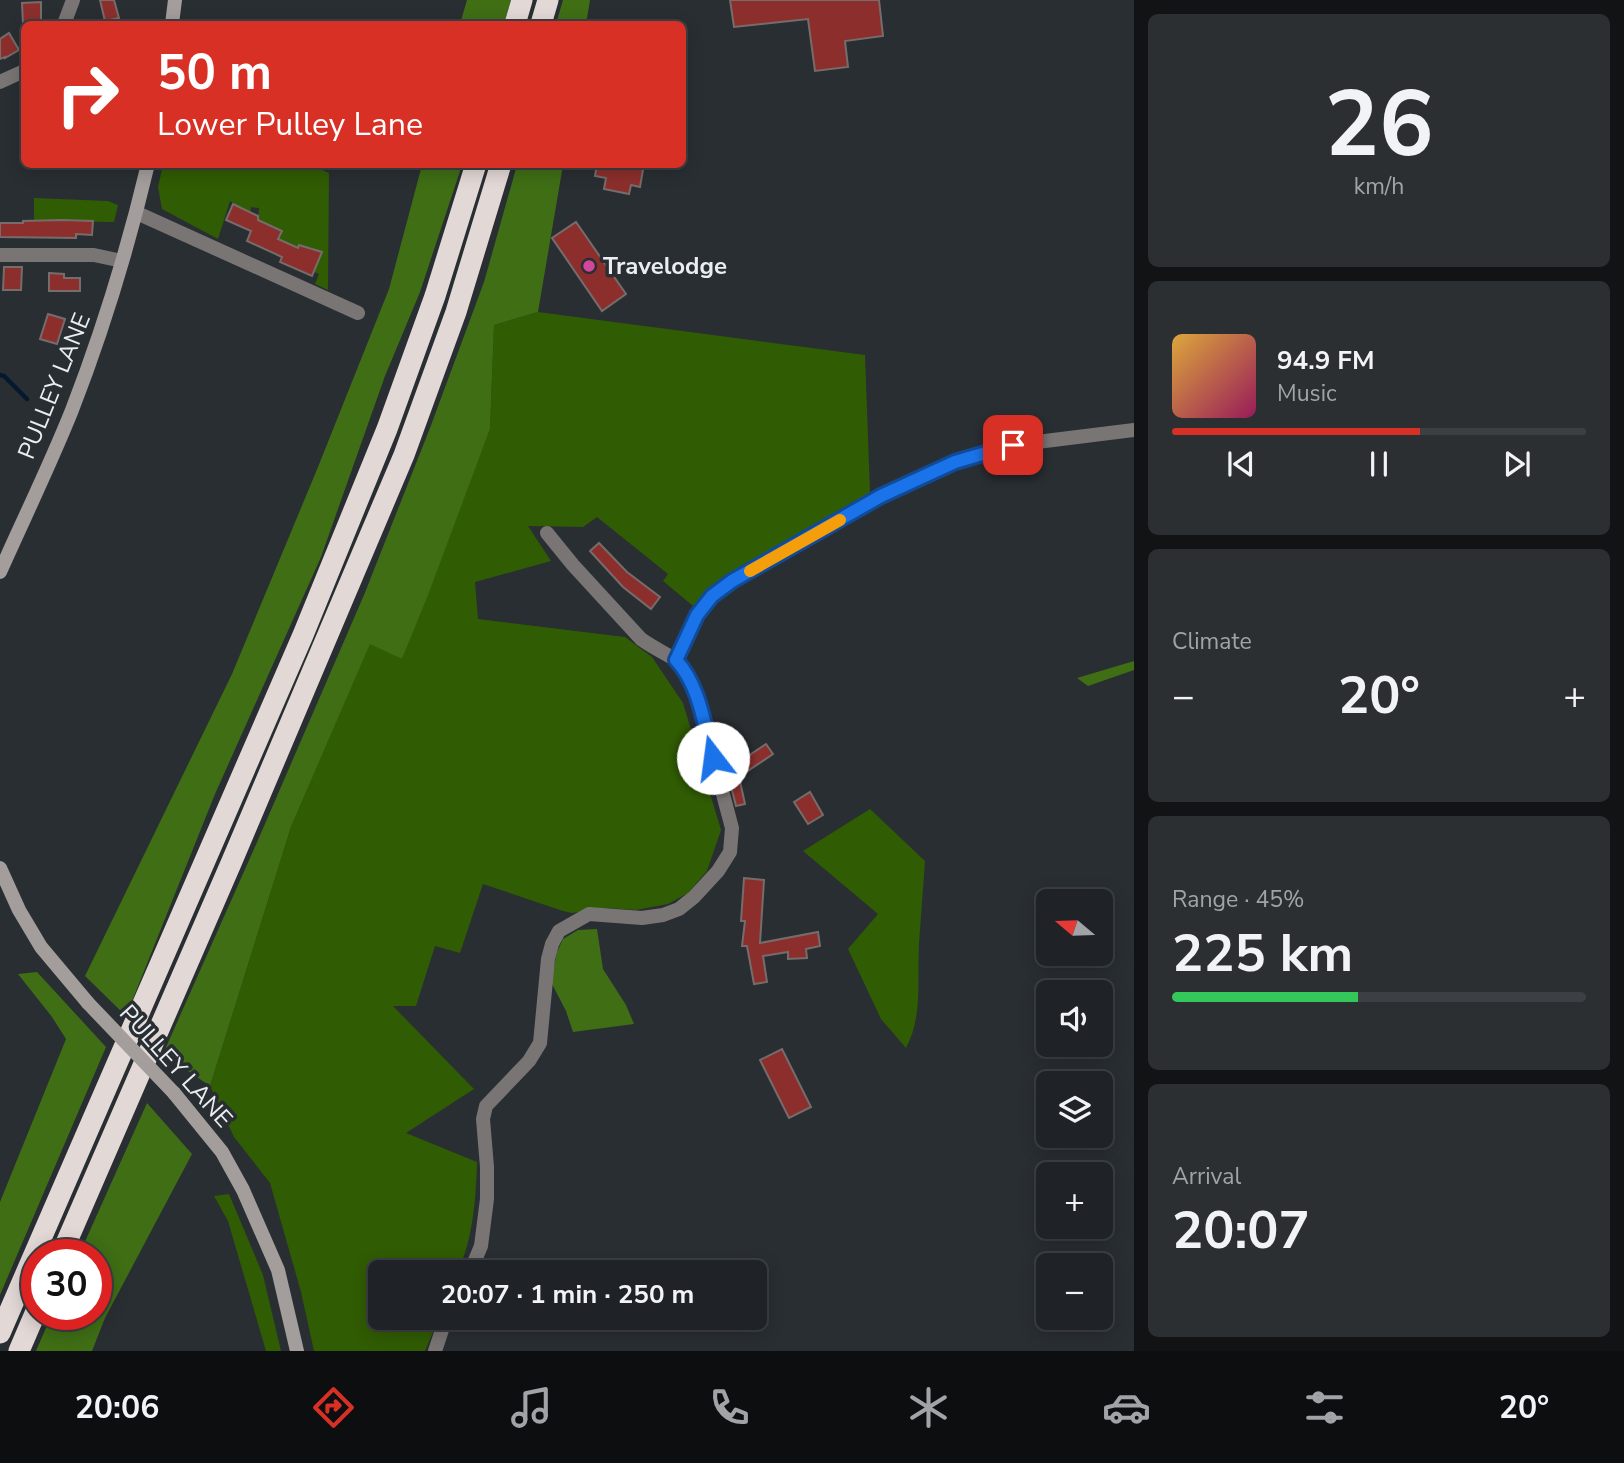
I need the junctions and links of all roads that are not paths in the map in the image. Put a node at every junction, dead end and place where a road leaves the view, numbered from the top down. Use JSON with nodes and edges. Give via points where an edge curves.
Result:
{"nodes":[{"id":1,"x":73,"y":0,"type":"edge"},
{"id":2,"x":175,"y":0,"type":"edge"},
{"id":3,"x":522,"y":0,"type":"edge"},
{"id":4,"x":548,"y":0,"type":"edge"},
{"id":5,"x":65,"y":21,"type":"edge"},
{"id":6,"x":172,"y":21,"type":"edge"},
{"id":7,"x":516,"y":21,"type":"edge"},
{"id":8,"x":542,"y":21,"type":"edge"},
{"id":9,"x":21,"y":72,"type":"edge"},
{"id":10,"x":0,"y":82,"type":"edge"},
{"id":11,"x":147,"y":168,"type":"edge"},
{"id":12,"x":475,"y":168,"type":"edge"},
{"id":13,"x":500,"y":168,"type":"edge"},
{"id":14,"x":137,"y":213,"type":"junction"},
{"id":15,"x":0,"y":255,"type":"edge"},
{"id":16,"x":122,"y":261,"type":"junction"},
{"id":17,"x":358,"y":313,"type":"dead end"},
{"id":18,"x":1134,"y":430,"type":"edge"},
{"id":19,"x":547,"y":533,"type":"dead end"},
{"id":20,"x":0,"y":572,"type":"edge"},
{"id":21,"x":676,"y":660,"type":"junction"},
{"id":22,"x":0,"y":868,"type":"edge"},
{"id":23,"x":68,"y":1239,"type":"edge"},
{"id":24,"x":475,"y":1260,"type":"edge"},
{"id":25,"x":28,"y":1330,"type":"edge"},
{"id":26,"x":442,"y":1330,"type":"edge"},
{"id":27,"x":0,"y":1333,"type":"edge"},
{"id":28,"x":19,"y":1351,"type":"edge"},
{"id":29,"x":297,"y":1351,"type":"edge"},
{"id":30,"x":435,"y":1351,"type":"edge"}],
"edges":[{"from":1,"to":5,"type":"street"},
{"from":2,"to":6,"type":"street"},
{"from":3,"to":7,"type":"highway"},
{"from":4,"to":8,"type":"highway"},
{"from":9,"to":10,"type":"street"},
{"from":11,"to":14,"type":"street","name":"PULLEY LANE"},
{"from":12,"to":27,"type":"highway","via":[[387,429],[303,635]]},
{"from":13,"to":23,"type":"highway","via":[[456,312],[404,455]]},
{"from":14,"to":16,"type":"street","name":"PULLEY LANE"},
{"from":14,"to":17,"type":"street"},
{"from":15,"to":16,"type":"street","via":[[94,255]]},
{"from":16,"to":20,"type":"street","name":"PULLEY LANE","via":[[71,412]]},
{"from":18,"to":21,"type":"street","via":[[1013,445],[955,462],[881,496],[712,596],[697,615]]},
{"from":19,"to":21,"type":"street","via":[[641,639]]},
{"from":21,"to":24,"type":"street","via":[[695,690],[732,828],[730,852],[718,871],[679,909],[642,918],[589,914],[559,931],[548,959],[540,1044],[486,1106],[487,1199]]},
{"from":22,"to":29,"type":"street","name":"PULLEY LANE","bridge":true,"via":[[41,947],[222,1152],[278,1270]]},
{"from":25,"to":28,"type":"highway"},
{"from":26,"to":30,"type":"street"}]}
